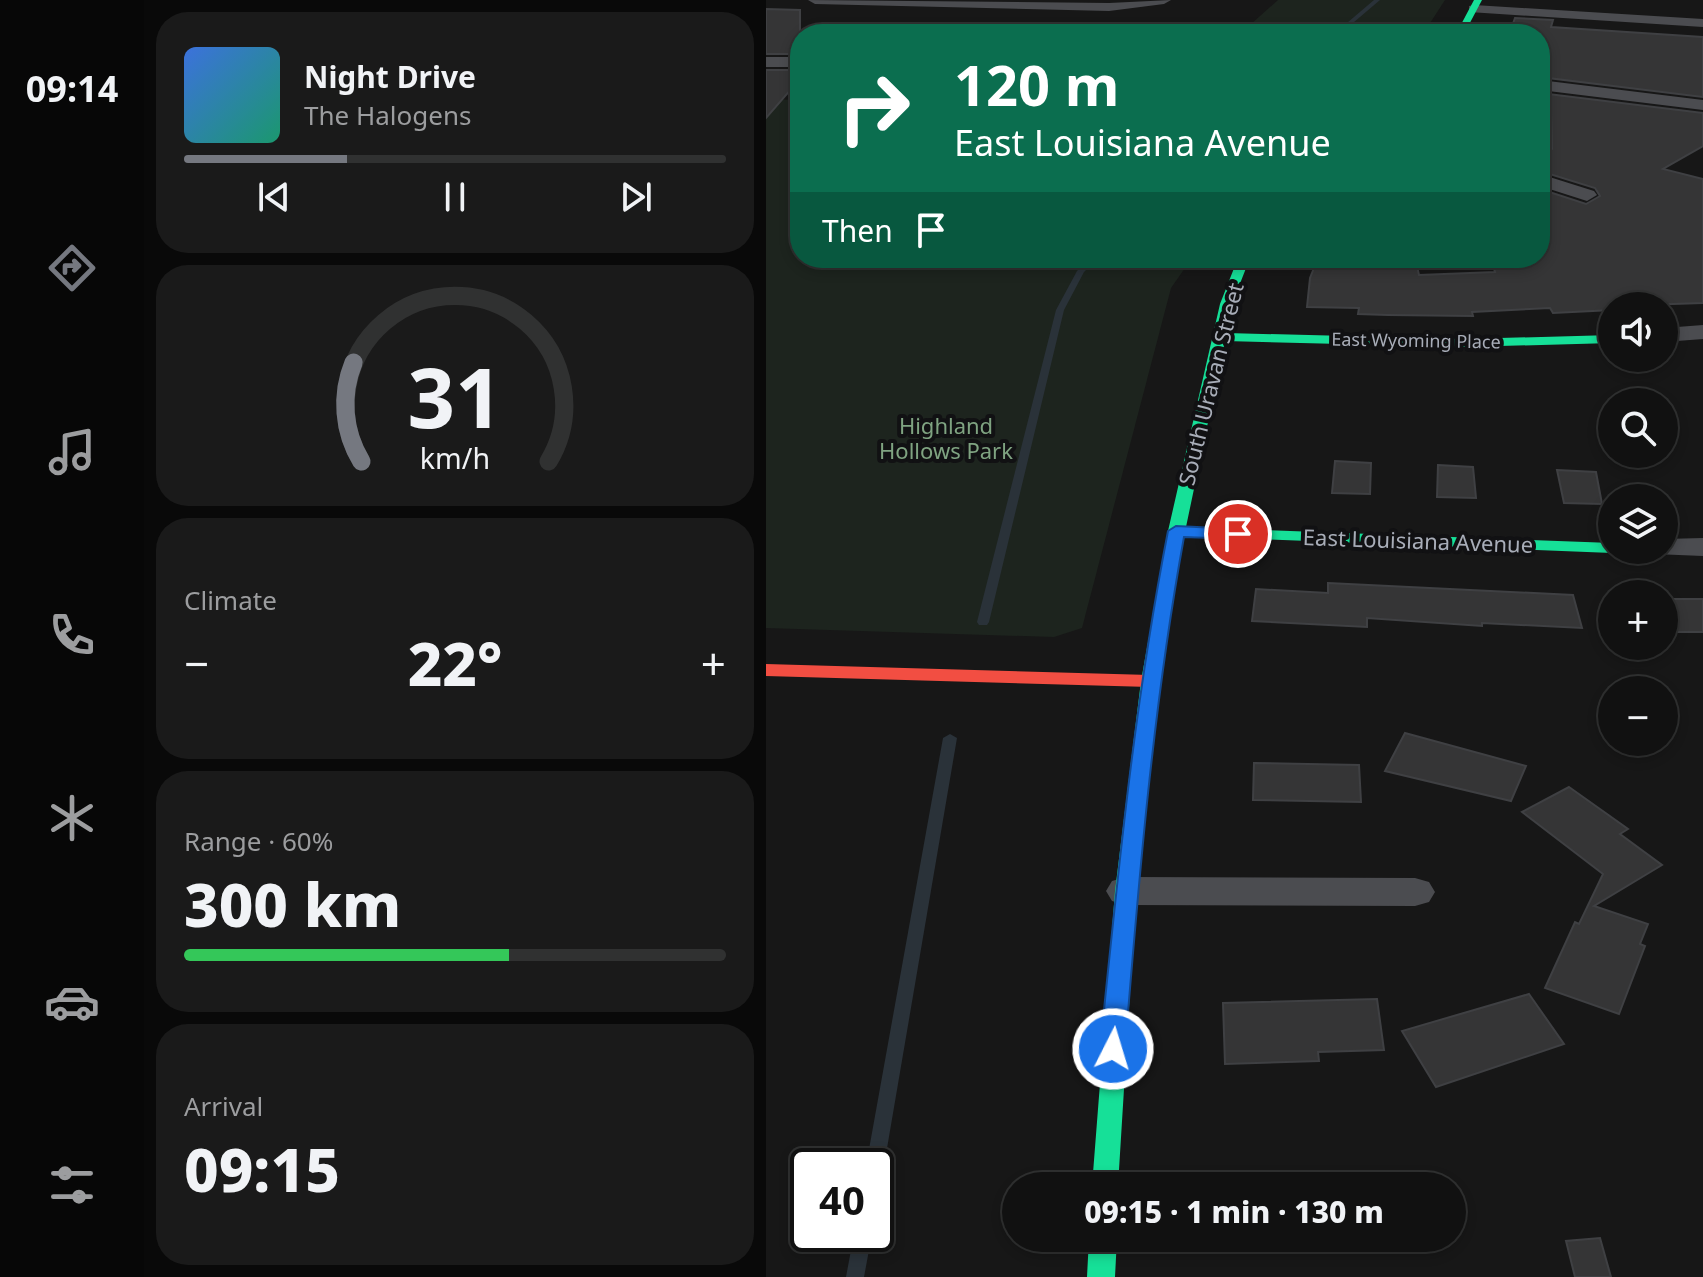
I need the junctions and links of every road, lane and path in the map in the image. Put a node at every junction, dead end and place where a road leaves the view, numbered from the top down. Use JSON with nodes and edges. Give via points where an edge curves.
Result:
{"nodes":[{"id":1,"x":815,"y":0,"type":"edge"},
{"id":2,"x":1164,"y":0,"type":"edge"},
{"id":3,"x":1476,"y":5,"type":"edge"},
{"id":4,"x":1703,"y":23,"type":"edge"},
{"id":5,"x":1466,"y":24,"type":"edge"},
{"id":6,"x":766,"y":62,"type":"edge"},
{"id":7,"x":790,"y":62,"type":"edge"},
{"id":8,"x":1550,"y":86,"type":"edge"},
{"id":9,"x":1703,"y":105,"type":"edge"},
{"id":10,"x":1550,"y":183,"type":"edge"},
{"id":11,"x":1587,"y":195,"type":"dead end"},
{"id":12,"x":1240,"y":268,"type":"edge"},
{"id":13,"x":1703,"y":332,"type":"edge"},
{"id":14,"x":1678,"y":334,"type":"edge"},
{"id":15,"x":1220,"y":337,"type":"junction"},
{"id":16,"x":1598,"y":339,"type":"edge"},
{"id":17,"x":1176,"y":531,"type":"junction"},
{"id":18,"x":1598,"y":547,"type":"edge"},
{"id":19,"x":1703,"y":547,"type":"edge"},
{"id":20,"x":1678,"y":548,"type":"edge"},
{"id":21,"x":766,"y":670,"type":"edge"},
{"id":22,"x":1150,"y":681,"type":"junction"},
{"id":23,"x":1126,"y":891,"type":"junction"},
{"id":24,"x":1415,"y":892,"type":"dead end"},
{"id":25,"x":1106,"y":1172,"type":"edge"},
{"id":26,"x":1102,"y":1252,"type":"edge"},
{"id":27,"x":1101,"y":1277,"type":"edge"}],
"edges":[{"from":1,"to":2,"type":"street","via":[[1109,7]]},
{"from":3,"to":4,"type":"street"},
{"from":3,"to":5,"type":"street"},
{"from":6,"to":7,"type":"street"},
{"from":8,"to":9,"type":"street"},
{"from":10,"to":11,"type":"street"},
{"from":12,"to":15,"type":"street","name":"South Uravan Street"},
{"from":13,"to":14,"type":"street"},
{"from":15,"to":16,"type":"street","name":"East Wyoming Place","via":[[1464,343]]},
{"from":15,"to":17,"type":"street","name":"South Uravan Street"},
{"from":17,"to":18,"type":"street","name":"East Louisiana Avenue"},
{"from":17,"to":22,"type":"street","name":"South Uravan Street"},
{"from":19,"to":20,"type":"street"},
{"from":21,"to":22,"type":"street"},
{"from":22,"to":23,"type":"street","name":"South Uravan Street"},
{"from":23,"to":24,"type":"street"},
{"from":23,"to":25,"type":"street","name":"South Uravan Street"},
{"from":26,"to":27,"type":"street"}]}
